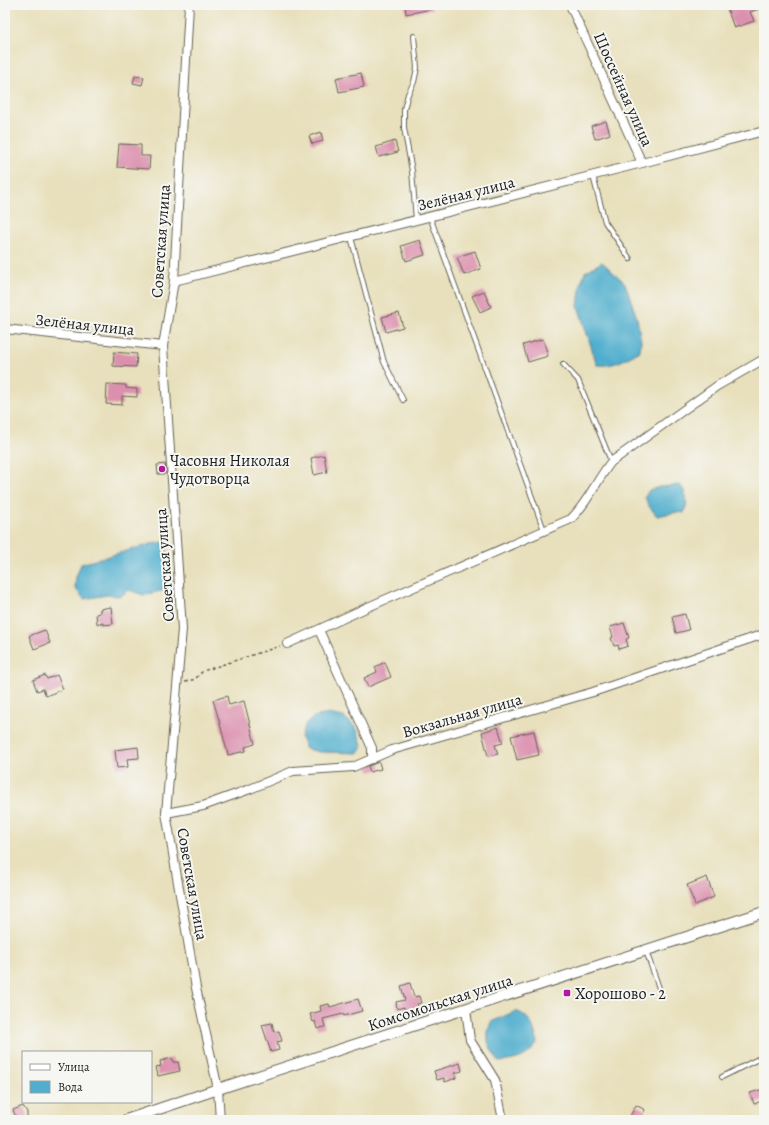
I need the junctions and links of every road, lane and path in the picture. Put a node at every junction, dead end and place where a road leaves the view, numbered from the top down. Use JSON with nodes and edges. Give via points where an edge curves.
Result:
{"nodes":[{"id":1,"x":189,"y":5,"type":"edge"},
{"id":2,"x":570,"y":5,"type":"edge"},
{"id":3,"x":414,"y":36,"type":"dead end"},
{"id":4,"x":764,"y":131,"type":"edge"},
{"id":5,"x":642,"y":164,"type":"junction"},
{"id":6,"x":593,"y":176,"type":"junction"},
{"id":7,"x":430,"y":217,"type":"junction"},
{"id":8,"x":416,"y":220,"type":"junction"},
{"id":9,"x":351,"y":237,"type":"junction"},
{"id":10,"x":630,"y":259,"type":"dead end"},
{"id":11,"x":174,"y":281,"type":"junction"},
{"id":12,"x":5,"y":329,"type":"edge"},
{"id":13,"x":163,"y":346,"type":"junction"},
{"id":14,"x":764,"y":359,"type":"edge"},
{"id":15,"x":563,"y":364,"type":"dead end"},
{"id":16,"x":403,"y":400,"type":"dead end"},
{"id":17,"x":611,"y":462,"type":"junction"},
{"id":18,"x":544,"y":530,"type":"junction"},
{"id":19,"x":319,"y":630,"type":"junction"},
{"id":20,"x":764,"y":634,"type":"edge"},
{"id":21,"x":287,"y":644,"type":"joint"},
{"id":22,"x":178,"y":685,"type":"junction"},
{"id":23,"x":372,"y":759,"type":"junction"},
{"id":24,"x":166,"y":813,"type":"junction"},
{"id":25,"x":764,"y":912,"type":"edge"},
{"id":26,"x":646,"y":951,"type":"junction"},
{"id":27,"x":659,"y":988,"type":"dead end"},
{"id":28,"x":466,"y":1010,"type":"junction"},
{"id":29,"x":764,"y":1056,"type":"edge"},
{"id":30,"x":722,"y":1077,"type":"dead end"},
{"id":31,"x":218,"y":1089,"type":"junction"},
{"id":32,"x":126,"y":1120,"type":"edge"},
{"id":33,"x":220,"y":1120,"type":"edge"},
{"id":34,"x":503,"y":1120,"type":"edge"}],
"edges":[{"from":1,"to":11,"type":"street","name":"Советская улица"},
{"from":2,"to":5,"type":"street","name":"Шоссейная улица"},
{"from":3,"to":8,"type":"lane","via":[[417,68],[404,109],[404,128],[412,171]]},
{"from":4,"to":5,"type":"street","name":"Зелёная улица"},
{"from":5,"to":6,"type":"street","name":"Зелёная улица"},
{"from":6,"to":7,"type":"street","name":"Зелёная улица"},
{"from":6,"to":10,"type":"lane","via":[[605,222]]},
{"from":7,"to":8,"type":"street","name":"Зелёная улица"},
{"from":7,"to":18,"type":"lane"},
{"from":8,"to":9,"type":"street","name":"Зелёная улица"},
{"from":9,"to":11,"type":"street","name":"Зелёная улица"},
{"from":9,"to":16,"type":"lane","via":[[384,362]]},
{"from":11,"to":13,"type":"street","name":"Советская улица"},
{"from":12,"to":13,"type":"street","name":"Зелёная улица"},
{"from":13,"to":22,"type":"street","name":"Советская улица","via":[[182,630]]},
{"from":14,"to":17,"type":"street","via":[[717,386]]},
{"from":15,"to":17,"type":"lane","via":[[578,380]]},
{"from":17,"to":18,"type":"street","via":[[581,509],[571,519]]},
{"from":18,"to":19,"type":"street"},
{"from":19,"to":21,"type":"street"},
{"from":19,"to":23,"type":"street","via":[[372,748]]},
{"from":20,"to":23,"type":"street","name":"Вокзальная улица","via":[[593,692],[392,750]]},
{"from":21,"to":22,"type":"path","via":[[202,671],[195,679]]},
{"from":22,"to":24,"type":"street","name":"Советская улица"},
{"from":23,"to":24,"type":"street","name":"Вокзальная улица","via":[[353,767],[293,771],[203,806]]},
{"from":24,"to":31,"type":"street","name":"Советская улица","via":[[196,988]]},
{"from":25,"to":26,"type":"street","name":"Комсомольская улица"},
{"from":26,"to":27,"type":"lane"},
{"from":26,"to":28,"type":"street","name":"Комсомольская улица"},
{"from":28,"to":31,"type":"street","name":"Комсомольская улица"},
{"from":28,"to":34,"type":"street","via":[[470,1040],[495,1080]]},
{"from":29,"to":30,"type":"lane"},
{"from":31,"to":32,"type":"street","name":"Комсомольская улица"},
{"from":31,"to":33,"type":"street","name":"Советская улица"}]}
